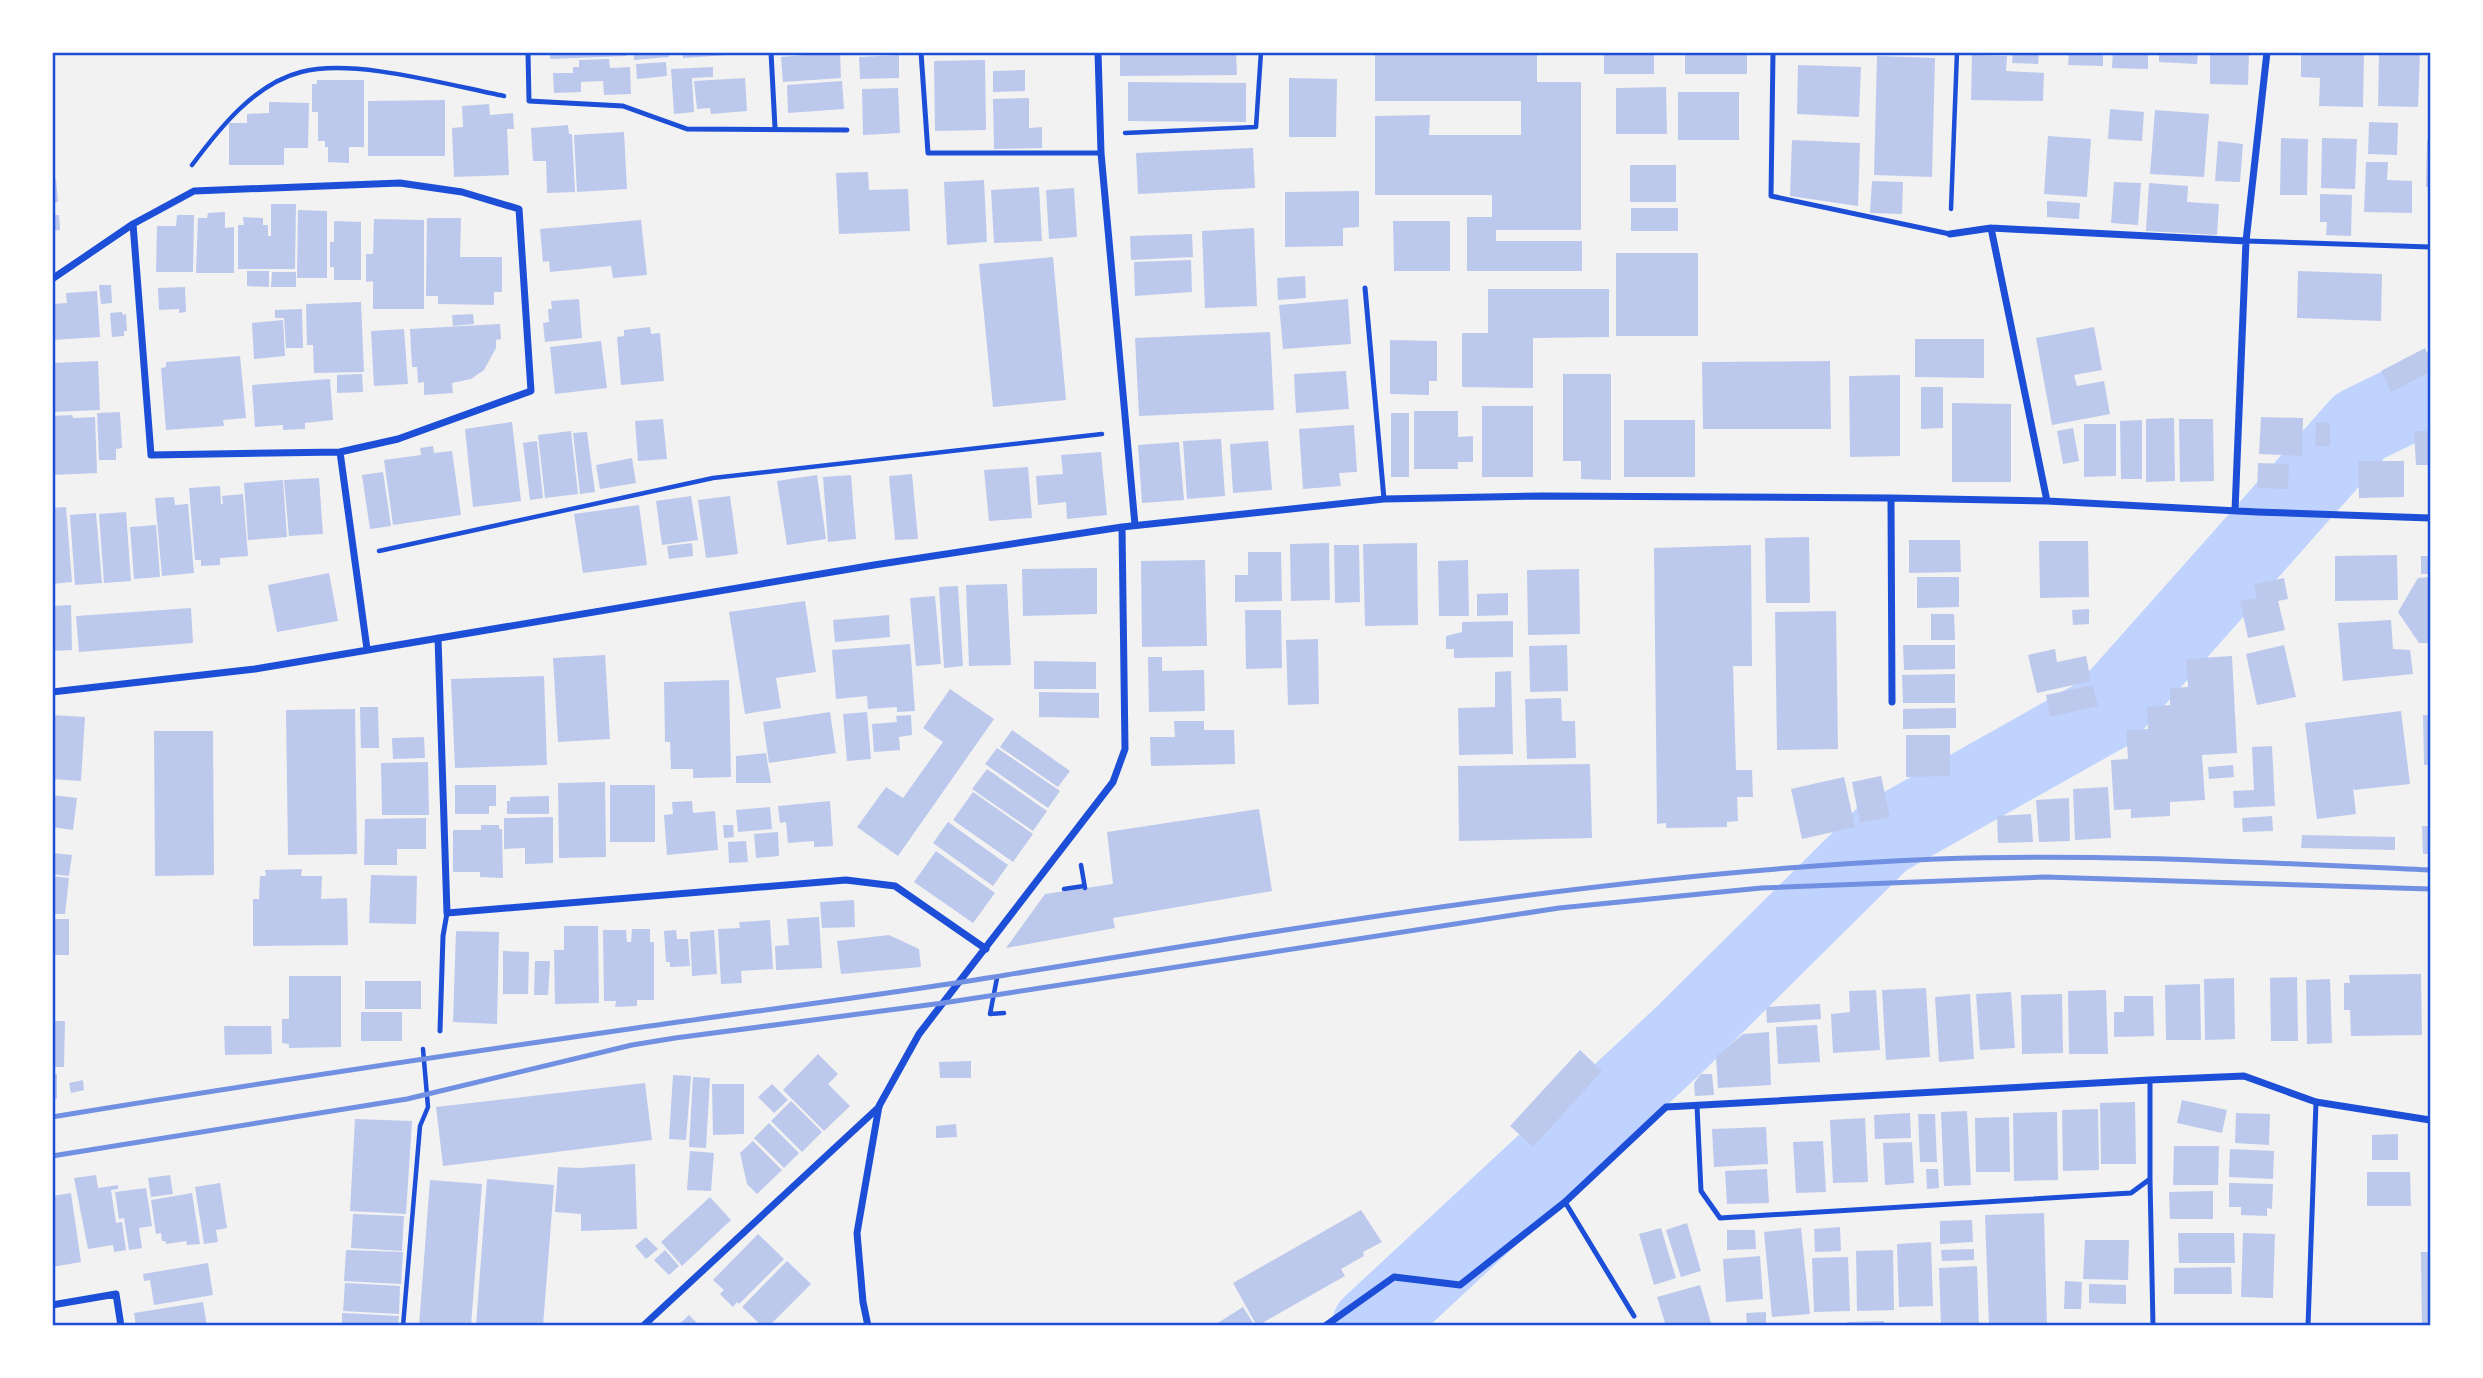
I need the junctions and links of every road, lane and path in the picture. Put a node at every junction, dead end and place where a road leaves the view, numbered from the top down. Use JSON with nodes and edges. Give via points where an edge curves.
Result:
{"nodes":[{"id":1,"x":528,"y":52,"type":"edge"},
{"id":2,"x":771,"y":52,"type":"edge"},
{"id":3,"x":921,"y":52,"type":"edge"},
{"id":4,"x":1098,"y":52,"type":"edge"},
{"id":5,"x":1261,"y":52,"type":"edge"},
{"id":6,"x":1773,"y":52,"type":"edge"},
{"id":7,"x":1957,"y":52,"type":"edge"},
{"id":8,"x":2267,"y":52,"type":"edge"},
{"id":9,"x":529,"y":101,"type":"junction"},
{"id":10,"x":775,"y":128,"type":"junction"},
{"id":11,"x":847,"y":130,"type":"dead end"},
{"id":12,"x":1100,"y":134,"type":"junction"},
{"id":13,"x":1101,"y":153,"type":"junction"},
{"id":14,"x":172,"y":203,"type":"junction"},
{"id":15,"x":134,"y":224,"type":"junction"},
{"id":16,"x":1991,"y":228,"type":"junction"},
{"id":17,"x":1950,"y":234,"type":"junction"},
{"id":18,"x":2246,"y":242,"type":"junction"},
{"id":19,"x":2431,"y":247,"type":"edge"},
{"id":20,"x":52,"y":279,"type":"edge"},
{"id":21,"x":1365,"y":288,"type":"dead end"},
{"id":22,"x":1126,"y":431,"type":"junction"},
{"id":23,"x":340,"y":452,"type":"junction"},
{"id":24,"x":1891,"y":498,"type":"junction"},
{"id":25,"x":1384,"y":499,"type":"junction"},
{"id":26,"x":2047,"y":501,"type":"junction"},
{"id":27,"x":2235,"y":511,"type":"junction"},
{"id":28,"x":2431,"y":518,"type":"edge"},
{"id":29,"x":1135,"y":525,"type":"junction"},
{"id":30,"x":1122,"y":527,"type":"junction"},
{"id":31,"x":355,"y":556,"type":"junction"},
{"id":32,"x":438,"y":638,"type":"junction"},
{"id":33,"x":367,"y":649,"type":"junction"},
{"id":34,"x":52,"y":692,"type":"edge"},
{"id":35,"x":1892,"y":702,"type":"dead end"},
{"id":36,"x":447,"y":913,"type":"junction"},
{"id":37,"x":986,"y":950,"type":"junction"},
{"id":38,"x":999,"y":967,"type":"dead end"},
{"id":39,"x":1004,"y":1013,"type":"dead end"},
{"id":40,"x":440,"y":1031,"type":"joint"},
{"id":41,"x":2150,"y":1080,"type":"junction"},
{"id":42,"x":2316,"y":1102,"type":"junction"},
{"id":43,"x":879,"y":1106,"type":"junction"},
{"id":44,"x":1697,"y":1106,"type":"junction"},
{"id":45,"x":2431,"y":1120,"type":"edge"},
{"id":46,"x":2150,"y":1179,"type":"junction"},
{"id":47,"x":1565,"y":1202,"type":"junction"},
{"id":48,"x":52,"y":1305,"type":"edge"},
{"id":49,"x":1634,"y":1315,"type":"dead end"},
{"id":50,"x":121,"y":1325,"type":"edge"},
{"id":51,"x":404,"y":1325,"type":"edge"},
{"id":52,"x":643,"y":1325,"type":"edge"},
{"id":53,"x":868,"y":1325,"type":"edge"},
{"id":54,"x":1325,"y":1325,"type":"edge"},
{"id":55,"x":2153,"y":1325,"type":"edge"},
{"id":56,"x":2308,"y":1325,"type":"edge"}],
"edges":[{"from":1,"to":9,"type":"lane"},
{"from":2,"to":10,"type":"lane"},
{"from":3,"to":13,"type":"lane","via":[[928,153]]},
{"from":4,"to":12,"type":"street"},
{"from":5,"to":12,"type":"path","via":[[1256,127]]},
{"from":6,"to":17,"type":"lane","via":[[1771,196]]},
{"from":7,"to":17,"type":"path"},
{"from":8,"to":18,"type":"street"},
{"from":9,"to":10,"type":"lane","via":[[623,106],[687,129]]},
{"from":9,"to":14,"type":"path","via":[[362,70],[331,67],[299,72],[250,99],[220,127],[177,185]]},
{"from":10,"to":11,"type":"lane"},
{"from":12,"to":13,"type":"street"},
{"from":13,"to":22,"type":"street"},
{"from":14,"to":15,"type":"street"},
{"from":14,"to":23,"type":"street","via":[[194,191],[400,183],[462,192],[519,209],[531,391],[398,439]]},
{"from":15,"to":20,"type":"street"},
{"from":15,"to":23,"type":"street","via":[[151,455]]},
{"from":16,"to":17,"type":"street"},
{"from":16,"to":18,"type":"street"},
{"from":16,"to":26,"type":"street"},
{"from":18,"to":19,"type":"lane"},
{"from":18,"to":27,"type":"street"},
{"from":21,"to":25,"type":"lane"},
{"from":22,"to":29,"type":"street"},
{"from":22,"to":31,"type":"path","via":[[713,478]]},
{"from":23,"to":31,"type":"street"},
{"from":24,"to":25,"type":"street"},
{"from":24,"to":26,"type":"street"},
{"from":24,"to":35,"type":"street"},
{"from":25,"to":29,"type":"street"},
{"from":26,"to":27,"type":"street"},
{"from":27,"to":28,"type":"street"},
{"from":29,"to":30,"type":"street"},
{"from":30,"to":32,"type":"street"},
{"from":30,"to":37,"type":"street","via":[[1125,749],[1114,782]]},
{"from":31,"to":33,"type":"street"},
{"from":32,"to":33,"type":"street"},
{"from":32,"to":36,"type":"street"},
{"from":33,"to":34,"type":"street","via":[[256,669]]},
{"from":36,"to":37,"type":"street","via":[[846,880],[895,886]]},
{"from":36,"to":40,"type":"lane"},
{"from":37,"to":43,"type":"street","via":[[919,1034]]},
{"from":38,"to":39,"type":"path","via":[[990,1014]]},
{"from":40,"to":51,"type":"path","via":[[437,1039],[423,1042],[428,1107],[420,1126]]},
{"from":41,"to":42,"type":"street","via":[[2244,1076]]},
{"from":41,"to":44,"type":"street"},
{"from":41,"to":46,"type":"lane"},
{"from":42,"to":45,"type":"street"},
{"from":42,"to":56,"type":"lane"},
{"from":43,"to":52,"type":"street"},
{"from":43,"to":53,"type":"street","via":[[857,1233]]},
{"from":44,"to":46,"type":"lane","via":[[1701,1191],[1720,1218],[2131,1193]]},
{"from":44,"to":47,"type":"street","via":[[1666,1107]]},
{"from":46,"to":55,"type":"lane"},
{"from":47,"to":49,"type":"lane"},
{"from":47,"to":54,"type":"street","via":[[1460,1285],[1394,1277]]},
{"from":48,"to":50,"type":"street","via":[[116,1294]]}]}
